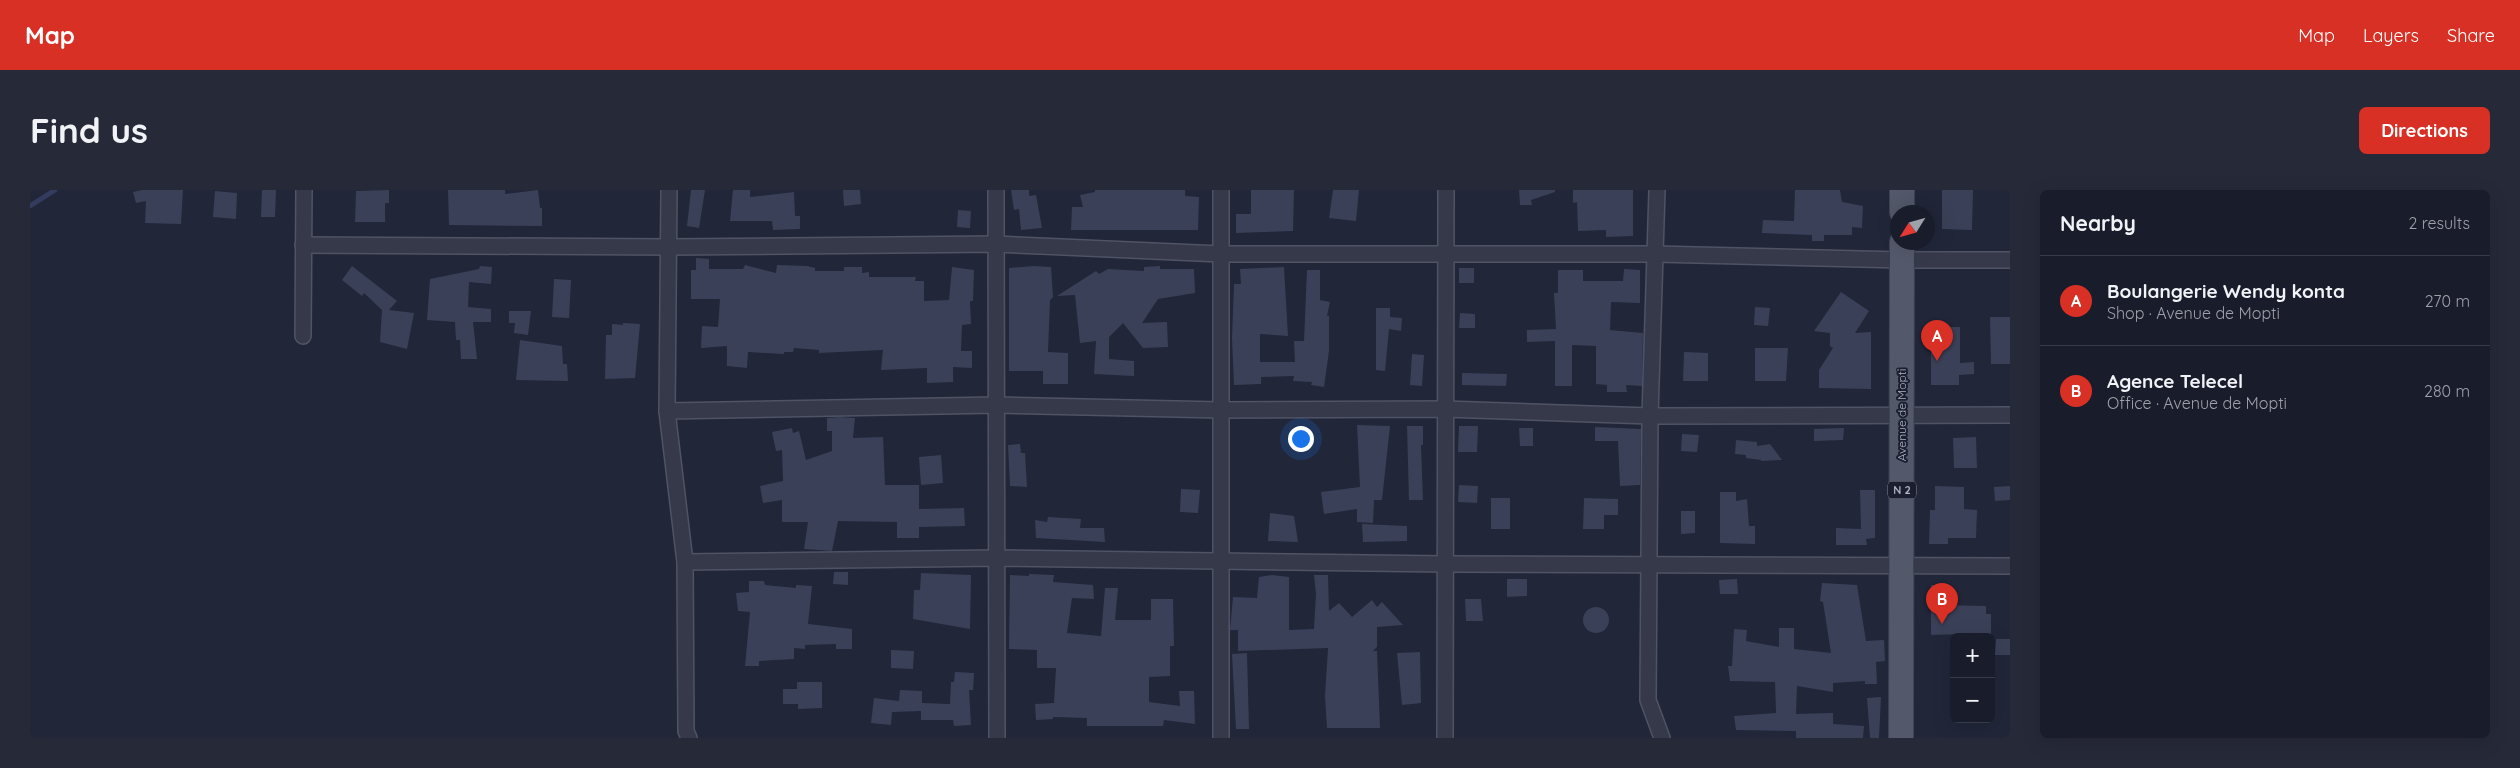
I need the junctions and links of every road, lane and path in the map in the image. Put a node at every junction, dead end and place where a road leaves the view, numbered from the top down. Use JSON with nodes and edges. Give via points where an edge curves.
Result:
{"nodes":[{"id":1,"x":304,"y":190,"type":"edge"},
{"id":2,"x":669,"y":190,"type":"edge"},
{"id":3,"x":996,"y":190,"type":"edge"},
{"id":4,"x":1221,"y":190,"type":"edge"},
{"id":5,"x":1446,"y":190,"type":"edge"},
{"id":6,"x":1657,"y":190,"type":"edge"},
{"id":7,"x":1902,"y":190,"type":"edge"},
{"id":8,"x":1902,"y":205,"type":"edge"},
{"id":9,"x":996,"y":244,"type":"junction"},
{"id":10,"x":303,"y":246,"type":"junction"},
{"id":11,"x":669,"y":247,"type":"junction"},
{"id":12,"x":1902,"y":251,"type":"edge"},
{"id":13,"x":1446,"y":253,"type":"junction"},
{"id":14,"x":1221,"y":254,"type":"junction"},
{"id":15,"x":1655,"y":254,"type":"junction"},
{"id":16,"x":2010,"y":260,"type":"edge"},
{"id":17,"x":303,"y":336,"type":"dead end"},
{"id":18,"x":996,"y":405,"type":"junction"},
{"id":19,"x":1445,"y":409,"type":"junction"},
{"id":20,"x":1221,"y":410,"type":"junction"},
{"id":21,"x":667,"y":411,"type":"junction"},
{"id":22,"x":1902,"y":415,"type":"junction"},
{"id":23,"x":2010,"y":415,"type":"edge"},
{"id":24,"x":1650,"y":416,"type":"junction"},
{"id":25,"x":997,"y":558,"type":"junction"},
{"id":26,"x":685,"y":562,"type":"junction"},
{"id":27,"x":1221,"y":562,"type":"junction"},
{"id":28,"x":1651,"y":563,"type":"junction"},
{"id":29,"x":1445,"y":564,"type":"junction"},
{"id":30,"x":1902,"y":564,"type":"junction"},
{"id":31,"x":2010,"y":566,"type":"edge"},
{"id":32,"x":689,"y":738,"type":"edge"},
{"id":33,"x":997,"y":738,"type":"edge"},
{"id":34,"x":1221,"y":738,"type":"edge"},
{"id":35,"x":1445,"y":738,"type":"edge"},
{"id":36,"x":1662,"y":738,"type":"edge"},
{"id":37,"x":1901,"y":738,"type":"edge"}],
"edges":[{"from":1,"to":10,"type":"street"},
{"from":2,"to":11,"type":"street"},
{"from":3,"to":9,"type":"street"},
{"from":4,"to":14,"type":"street"},
{"from":5,"to":13,"type":"street"},
{"from":6,"to":15,"type":"street"},
{"from":7,"to":8,"type":"main road"},
{"from":9,"to":11,"type":"street"},
{"from":9,"to":14,"type":"street"},
{"from":9,"to":18,"type":"street"},
{"from":10,"to":11,"type":"street"},
{"from":10,"to":17,"type":"street"},
{"from":11,"to":21,"type":"street"},
{"from":12,"to":15,"type":"street"},
{"from":12,"to":16,"type":"street"},
{"from":12,"to":22,"type":"main road","name":"Avenue de Mopti","number":"N 2"},
{"from":13,"to":14,"type":"street"},
{"from":13,"to":15,"type":"street"},
{"from":13,"to":19,"type":"street"},
{"from":14,"to":20,"type":"street"},
{"from":15,"to":24,"type":"street"},
{"from":18,"to":20,"type":"street"},
{"from":18,"to":21,"type":"street"},
{"from":18,"to":25,"type":"street"},
{"from":19,"to":20,"type":"street"},
{"from":19,"to":24,"type":"street"},
{"from":19,"to":29,"type":"street"},
{"from":20,"to":27,"type":"street"},
{"from":21,"to":26,"type":"street"},
{"from":22,"to":23,"type":"street"},
{"from":22,"to":24,"type":"street"},
{"from":22,"to":30,"type":"main road","name":"Avenue de Mopti","number":"N 2"},
{"from":24,"to":28,"type":"street"},
{"from":25,"to":26,"type":"street"},
{"from":25,"to":27,"type":"street"},
{"from":25,"to":33,"type":"street"},
{"from":26,"to":32,"type":"street","via":[[686,731]]},
{"from":27,"to":29,"type":"street"},
{"from":27,"to":34,"type":"street"},
{"from":28,"to":29,"type":"street"},
{"from":28,"to":30,"type":"street"},
{"from":28,"to":36,"type":"street","via":[[1648,700]]},
{"from":29,"to":35,"type":"street"},
{"from":30,"to":31,"type":"street"},
{"from":30,"to":37,"type":"main road","name":"Avenue de Mopti","number":"N 2"}]}
